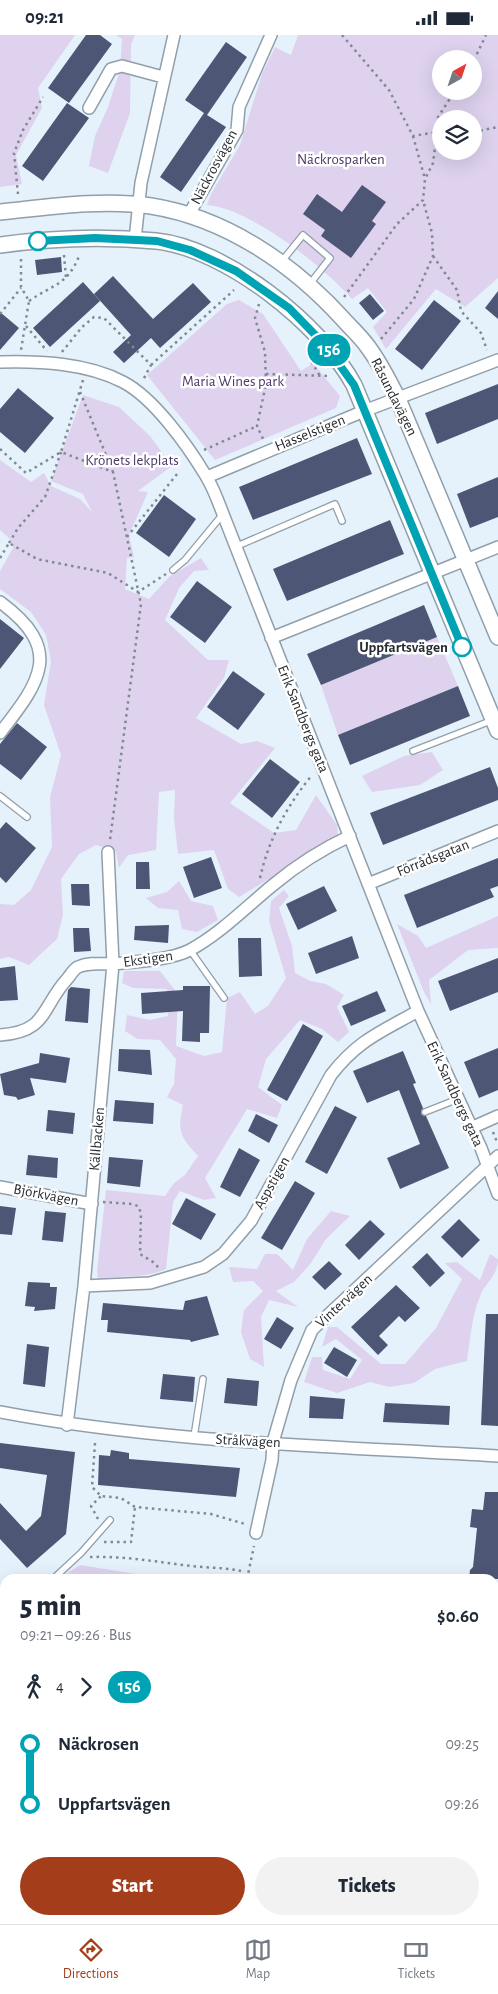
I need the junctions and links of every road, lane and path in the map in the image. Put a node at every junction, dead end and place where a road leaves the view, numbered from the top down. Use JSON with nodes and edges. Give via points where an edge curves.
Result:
{"nodes":[{"id":1,"x":174,"y":35,"type":"edge"},
{"id":2,"x":271,"y":35,"type":"edge"},
{"id":3,"x":342,"y":35,"type":"edge"},
{"id":4,"x":486,"y":35,"type":"edge"},
{"id":5,"x":479,"y":50,"type":"edge"},
{"id":6,"x":163,"y":77,"type":"junction"},
{"id":7,"x":43,"y":97,"type":"dead end"},
{"id":8,"x":89,"y":108,"type":"dead end"},
{"id":9,"x":498,"y":127,"type":"edge"},
{"id":10,"x":482,"y":130,"type":"edge"},
{"id":11,"x":432,"y":134,"type":"edge"},
{"id":12,"x":413,"y":136,"type":"junction"},
{"id":13,"x":434,"y":160,"type":"edge"},
{"id":14,"x":425,"y":179,"type":"junction"},
{"id":15,"x":18,"y":194,"type":"dead end"},
{"id":16,"x":423,"y":200,"type":"junction"},
{"id":17,"x":138,"y":204,"type":"junction"},
{"id":18,"x":0,"y":212,"type":"edge"},
{"id":19,"x":188,"y":215,"type":"junction"},
{"id":20,"x":135,"y":241,"type":"junction"},
{"id":21,"x":0,"y":245,"type":"edge"},
{"id":22,"x":80,"y":254,"type":"dead end"},
{"id":23,"x":64,"y":255,"type":"dead end"},
{"id":24,"x":433,"y":256,"type":"junction"},
{"id":25,"x":20,"y":259,"type":"dead end"},
{"id":26,"x":281,"y":262,"type":"junction"},
{"id":27,"x":66,"y":278,"type":"junction"},
{"id":28,"x":309,"y":285,"type":"junction"},
{"id":29,"x":21,"y":287,"type":"junction"},
{"id":30,"x":234,"y":290,"type":"dead end"},
{"id":31,"x":344,"y":297,"type":"dead end"},
{"id":32,"x":29,"y":301,"type":"junction"},
{"id":33,"x":259,"y":304,"type":"dead end"},
{"id":34,"x":0,"y":314,"type":"edge"},
{"id":35,"x":26,"y":326,"type":"junction"},
{"id":36,"x":381,"y":340,"type":"dead end"},
{"id":37,"x":310,"y":350,"type":"dead end"},
{"id":38,"x":49,"y":354,"type":"dead end"},
{"id":39,"x":495,"y":361,"type":"edge"},
{"id":40,"x":0,"y":362,"type":"edge"},
{"id":41,"x":19,"y":362,"type":"junction"},
{"id":42,"x":59,"y":365,"type":"junction"},
{"id":43,"x":151,"y":365,"type":"junction"},
{"id":44,"x":86,"y":369,"type":"junction"},
{"id":45,"x":266,"y":374,"type":"junction"},
{"id":46,"x":320,"y":376,"type":"junction"},
{"id":47,"x":330,"y":376,"type":"dead end"},
{"id":48,"x":79,"y":391,"type":"junction"},
{"id":49,"x":137,"y":392,"type":"junction"},
{"id":50,"x":398,"y":399,"type":"junction"},
{"id":51,"x":364,"y":411,"type":"junction"},
{"id":52,"x":257,"y":426,"type":"junction"},
{"id":53,"x":0,"y":450,"type":"edge"},
{"id":54,"x":204,"y":450,"type":"dead end"},
{"id":55,"x":268,"y":450,"type":"junction"},
{"id":56,"x":61,"y":452,"type":"junction"},
{"id":57,"x":113,"y":472,"type":"junction"},
{"id":58,"x":178,"y":474,"type":"dead end"},
{"id":59,"x":207,"y":477,"type":"junction"},
{"id":60,"x":223,"y":514,"type":"junction"},
{"id":61,"x":342,"y":521,"type":"dead end"},
{"id":62,"x":126,"y":538,"type":"junction"},
{"id":63,"x":9,"y":543,"type":"junction"},
{"id":64,"x":235,"y":547,"type":"junction"},
{"id":65,"x":498,"y":547,"type":"edge"},
{"id":66,"x":0,"y":558,"type":"edge"},
{"id":67,"x":467,"y":560,"type":"junction"},
{"id":68,"x":173,"y":570,"type":"joint"},
{"id":69,"x":432,"y":574,"type":"junction"},
{"id":70,"x":138,"y":592,"type":"junction"},
{"id":71,"x":0,"y":602,"type":"edge"},
{"id":72,"x":498,"y":637,"type":"edge"},
{"id":73,"x":271,"y":638,"type":"junction"},
{"id":74,"x":496,"y":725,"type":"edge"},
{"id":75,"x":0,"y":733,"type":"edge"},
{"id":76,"x":413,"y":751,"type":"dead end"},
{"id":77,"x":314,"y":772,"type":"dead end"},
{"id":78,"x":0,"y":796,"type":"edge"},
{"id":79,"x":27,"y":817,"type":"dead end"},
{"id":80,"x":498,"y":831,"type":"edge"},
{"id":81,"x":350,"y":836,"type":"junction"},
{"id":82,"x":108,"y":852,"type":"joint"},
{"id":83,"x":259,"y":881,"type":"dead end"},
{"id":84,"x":368,"y":884,"type":"junction"},
{"id":85,"x":190,"y":950,"type":"junction"},
{"id":86,"x":113,"y":964,"type":"junction"},
{"id":87,"x":224,"y":998,"type":"dead end"},
{"id":88,"x":418,"y":1011,"type":"junction"},
{"id":89,"x":0,"y":1035,"type":"edge"},
{"id":90,"x":458,"y":1099,"type":"junction"},
{"id":91,"x":425,"y":1112,"type":"dead end"},
{"id":92,"x":498,"y":1116,"type":"edge"},
{"id":93,"x":471,"y":1128,"type":"junction"},
{"id":94,"x":492,"y":1130,"type":"dead end"},
{"id":95,"x":497,"y":1143,"type":"edge"},
{"id":96,"x":498,"y":1157,"type":"edge"},
{"id":97,"x":488,"y":1167,"type":"junction"},
{"id":98,"x":0,"y":1187,"type":"edge"},
{"id":99,"x":498,"y":1193,"type":"edge"},
{"id":100,"x":96,"y":1203,"type":"junction"},
{"id":101,"x":163,"y":1273,"type":"dead end"},
{"id":102,"x":84,"y":1285,"type":"junction"},
{"id":103,"x":202,"y":1379,"type":"dead end"},
{"id":104,"x":0,"y":1412,"type":"edge"},
{"id":105,"x":67,"y":1425,"type":"junction"},
{"id":106,"x":194,"y":1437,"type":"junction"},
{"id":107,"x":273,"y":1442,"type":"junction"},
{"id":108,"x":95,"y":1443,"type":"dead end"},
{"id":109,"x":498,"y":1456,"type":"edge"},
{"id":110,"x":101,"y":1496,"type":"junction"},
{"id":111,"x":134,"y":1507,"type":"junction"},
{"id":112,"x":110,"y":1520,"type":"dead end"},
{"id":113,"x":103,"y":1528,"type":"junction"},
{"id":114,"x":253,"y":1529,"type":"junction"},
{"id":115,"x":99,"y":1545,"type":"dead end"},
{"id":116,"x":92,"y":1550,"type":"dead end"},
{"id":117,"x":241,"y":1571,"type":"dead end"},
{"id":118,"x":58,"y":1574,"type":"edge"},
{"id":119,"x":248,"y":1574,"type":"edge"}],
"edges":[{"from":1,"to":6,"type":"street"},
{"from":2,"to":19,"type":"street","name":"Näckrosvägen","via":[[239,107],[237,130]]},
{"from":3,"to":12,"type":"path","via":[[389,90]]},
{"from":4,"to":5,"type":"path"},
{"from":6,"to":8,"type":"street","via":[[122,66],[111,69]]},
{"from":6,"to":17,"type":"street"},
{"from":7,"to":15,"type":"path","via":[[23,130],[14,153]]},
{"from":9,"to":10,"type":"path"},
{"from":11,"to":12,"type":"path"},
{"from":12,"to":14,"type":"path"},
{"from":13,"to":14,"type":"path"},
{"from":14,"to":16,"type":"path"},
{"from":16,"to":24,"type":"path","via":[[432,233]]},
{"from":16,"to":31,"type":"path","via":[[396,224]]},
{"from":17,"to":18,"type":"street","name":"Råsundavägen","via":[[70,205]]},
{"from":17,"to":19,"type":"street","name":"Råsundavägen"},
{"from":17,"to":20,"type":"street"},
{"from":19,"to":26,"type":"street","name":"Råsundavägen","via":[[243,238]]},
{"from":20,"to":21,"type":"street","name":"Råsundavägen","via":[[95,238]]},
{"from":20,"to":51,"type":"street","name":"Råsundavägen","via":[[157,241],[190,250],[236,271],[268,291],[326,346],[350,377]]},
{"from":22,"to":27,"type":"path","via":[[73,271]]},
{"from":23,"to":27,"type":"path"},
{"from":24,"to":36,"type":"path","via":[[414,299]]},
{"from":24,"to":39,"type":"path","via":[[457,290],[461,311],[481,333]]},
{"from":25,"to":29,"type":"path"},
{"from":26,"to":28,"type":"street","name":"Råsundavägen"},
{"from":26,"to":28,"type":"lane","via":[[303,235],[330,258]]},
{"from":27,"to":32,"type":"path"},
{"from":28,"to":50,"type":"street","name":"Råsundavägen","via":[[367,345]]},
{"from":29,"to":32,"type":"path"},
{"from":29,"to":34,"type":"path"},
{"from":30,"to":43,"type":"path"},
{"from":32,"to":35,"type":"path"},
{"from":33,"to":45,"type":"path","via":[[255,317],[265,352]]},
{"from":35,"to":38,"type":"path"},
{"from":35,"to":41,"type":"path"},
{"from":37,"to":46,"type":"path","via":[[308,356]]},
{"from":39,"to":50,"type":"street","name":"Hasselstigen"},
{"from":40,"to":41,"type":"street","name":"Erik Sandbergs gata"},
{"from":41,"to":42,"type":"street","name":"Erik Sandbergs gata"},
{"from":42,"to":43,"type":"path","via":[[62,350],[94,317],[104,317],[113,324]]},
{"from":42,"to":44,"type":"street","name":"Erik Sandbergs gata"},
{"from":43,"to":49,"type":"path"},
{"from":44,"to":48,"type":"path"},
{"from":44,"to":49,"type":"street","name":"Erik Sandbergs gata","via":[[123,382]]},
{"from":45,"to":46,"type":"path"},
{"from":45,"to":52,"type":"path"},
{"from":46,"to":47,"type":"path"},
{"from":48,"to":56,"type":"path"},
{"from":48,"to":57,"type":"path"},
{"from":49,"to":59,"type":"street","name":"Erik Sandbergs gata","via":[[166,422]]},
{"from":50,"to":51,"type":"street","name":"Hasselstigen"},
{"from":50,"to":67,"type":"street","name":"Råsundavägen"},
{"from":51,"to":55,"type":"street","name":"Hasselstigen"},
{"from":51,"to":69,"type":"street","name":"Råsundavägen"},
{"from":52,"to":54,"type":"path"},
{"from":52,"to":55,"type":"path"},
{"from":53,"to":56,"type":"path","via":[[26,473]]},
{"from":55,"to":59,"type":"street","name":"Hasselstigen"},
{"from":56,"to":57,"type":"path"},
{"from":56,"to":63,"type":"path","via":[[46,497],[18,527]]},
{"from":57,"to":62,"type":"path"},
{"from":58,"to":62,"type":"path"},
{"from":59,"to":60,"type":"street","name":"Erik Sandbergs gata"},
{"from":60,"to":64,"type":"street","name":"Erik Sandbergs gata"},
{"from":60,"to":68,"type":"lane"},
{"from":61,"to":64,"type":"lane","via":[[335,504]]},
{"from":62,"to":70,"type":"path"},
{"from":63,"to":66,"type":"path"},
{"from":63,"to":70,"type":"path","via":[[37,559],[108,573]]},
{"from":64,"to":73,"type":"street","name":"Erik Sandbergs gata"},
{"from":65,"to":67,"type":"street"},
{"from":67,"to":69,"type":"street"},
{"from":67,"to":72,"type":"street","name":"Råsundavägen"},
{"from":68,"to":70,"type":"path"},
{"from":69,"to":73,"type":"street"},
{"from":69,"to":74,"type":"street","name":"Råsundavägen"},
{"from":70,"to":82,"type":"path","via":[[141,604]]},
{"from":71,"to":75,"type":"street","via":[[29,629],[42,658],[38,678]]},
{"from":73,"to":81,"type":"street","name":"Erik Sandbergs gata"},
{"from":74,"to":76,"type":"lane","name":"Råsundavägen"},
{"from":77,"to":83,"type":"path","via":[[277,825]]},
{"from":78,"to":79,"type":"lane"},
{"from":80,"to":84,"type":"street","name":"Förrådsgatan"},
{"from":81,"to":84,"type":"street","name":"Erik Sandbergs gata"},
{"from":81,"to":85,"type":"street","name":"Ekstigen","via":[[322,849],[274,884],[218,932]]},
{"from":82,"to":86,"type":"street","name":"Källbacken"},
{"from":84,"to":88,"type":"street","name":"Erik Sandbergs gata"},
{"from":85,"to":86,"type":"street","name":"Ekstigen","via":[[177,955]]},
{"from":85,"to":87,"type":"lane"},
{"from":86,"to":89,"type":"street","name":"Ekstigen","via":[[88,964],[76,968],[32,1027],[17,1034]]},
{"from":86,"to":100,"type":"street","name":"Källbacken"},
{"from":88,"to":90,"type":"street","name":"Erik Sandbergs gata"},
{"from":88,"to":102,"type":"street","name":"Aspstigen","via":[[360,1043],[344,1058],[331,1075],[251,1221],[222,1253],[204,1267],[150,1283]]},
{"from":90,"to":91,"type":"lane"},
{"from":90,"to":93,"type":"street","name":"Erik Sandbergs gata"},
{"from":92,"to":93,"type":"street"},
{"from":93,"to":97,"type":"street","name":"Erik Sandbergs gata"},
{"from":94,"to":95,"type":"path"},
{"from":96,"to":97,"type":"street","name":"Vintervägen"},
{"from":97,"to":99,"type":"street","name":"Erik Sandbergs gata"},
{"from":97,"to":107,"type":"street","name":"Vintervägen","via":[[312,1330],[291,1380]]},
{"from":98,"to":100,"type":"street","name":"Björkvägen"},
{"from":100,"to":101,"type":"path","via":[[138,1206],[141,1213],[140,1254],[153,1261]]},
{"from":100,"to":102,"type":"street","name":"Källbacken"},
{"from":102,"to":105,"type":"street","name":"Källbacken"},
{"from":103,"to":106,"type":"lane"},
{"from":104,"to":105,"type":"street","name":"Stråkvägen"},
{"from":105,"to":106,"type":"street","name":"Stråkvägen"},
{"from":106,"to":107,"type":"street","name":"Stråkvägen"},
{"from":107,"to":109,"type":"street","name":"Stråkvägen"},
{"from":107,"to":114,"type":"street","name":"Vintervägen","via":[[272,1460]]},
{"from":108,"to":110,"type":"path","via":[[92,1487]]},
{"from":110,"to":111,"type":"path","via":[[121,1497]]},
{"from":110,"to":113,"type":"path","via":[[91,1506]]},
{"from":111,"to":114,"type":"path","via":[[211,1514]]},
{"from":111,"to":115,"type":"path","via":[[131,1542],[104,1542]]},
{"from":112,"to":113,"type":"lane"},
{"from":113,"to":118,"type":"lane"},
{"from":114,"to":119,"type":"path"},
{"from":116,"to":117,"type":"path","via":[[85,1557],[121,1556]]}]}
